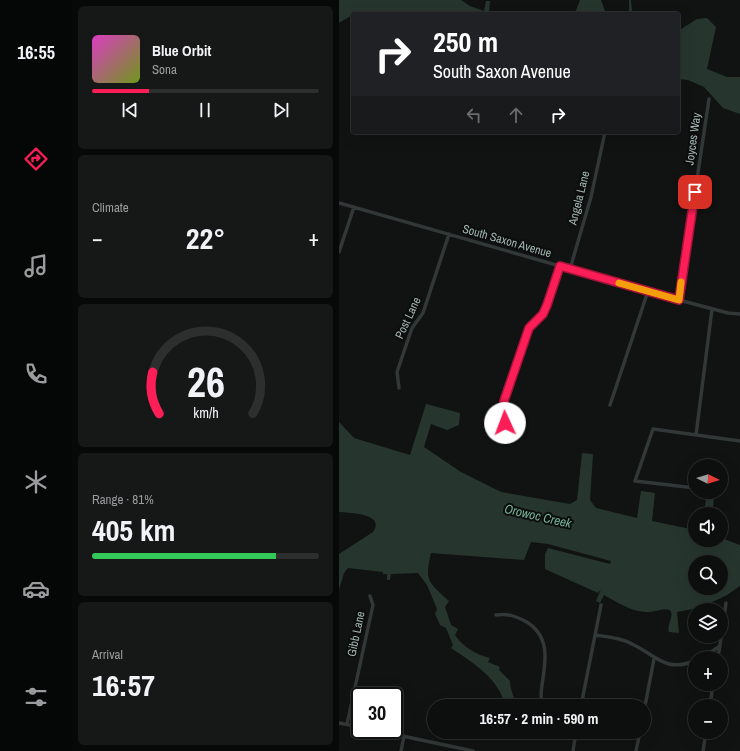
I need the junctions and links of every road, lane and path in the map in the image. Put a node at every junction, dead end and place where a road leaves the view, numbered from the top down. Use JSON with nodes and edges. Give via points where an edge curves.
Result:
{"nodes":[{"id":1,"x":709,"y":99,"type":"dead end"},
{"id":2,"x":605,"y":134,"type":"edge"},
{"id":3,"x":339,"y":203,"type":"edge"},
{"id":4,"x":354,"y":207,"type":"junction"},
{"id":5,"x":449,"y":234,"type":"junction"},
{"id":6,"x":339,"y":252,"type":"edge"},
{"id":7,"x":560,"y":266,"type":"junction"},
{"id":8,"x":570,"y":269,"type":"junction"},
{"id":9,"x":648,"y":291,"type":"junction"},
{"id":10,"x":679,"y":300,"type":"junction"},
{"id":11,"x":713,"y":309,"type":"junction"},
{"id":12,"x":740,"y":314,"type":"edge"},
{"id":13,"x":399,"y":388,"type":"dead end"},
{"id":14,"x":610,"y":405,"type":"dead end"},
{"id":15,"x":505,"y":423,"type":"dead end"},
{"id":16,"x":696,"y":435,"type":"junction"},
{"id":17,"x":740,"y":441,"type":"edge"},
{"id":18,"x":688,"y":487,"type":"edge"},
{"id":19,"x":370,"y":596,"type":"dead end"},
{"id":20,"x":601,"y":605,"type":"dead end"},
{"id":21,"x":496,"y":615,"type":"dead end"},
{"id":22,"x":595,"y":636,"type":"junction"},
{"id":23,"x":720,"y":643,"type":"edge"},
{"id":24,"x":720,"y":646,"type":"junction"},
{"id":25,"x":712,"y":651,"type":"edge"},
{"id":26,"x":719,"y":651,"type":"edge"},
{"id":27,"x":654,"y":659,"type":"junction"},
{"id":28,"x":688,"y":662,"type":"edge"},
{"id":29,"x":542,"y":699,"type":"edge"},
{"id":30,"x":582,"y":699,"type":"edge"},
{"id":31,"x":646,"y":699,"type":"edge"},
{"id":32,"x":339,"y":723,"type":"edge"},
{"id":33,"x":347,"y":724,"type":"junction"},
{"id":34,"x":351,"y":725,"type":"edge"},
{"id":35,"x":404,"y":736,"type":"joint"},
{"id":36,"x":575,"y":739,"type":"edge"},
{"id":37,"x":639,"y":739,"type":"edge"},
{"id":38,"x":705,"y":739,"type":"edge"},
{"id":39,"x":401,"y":751,"type":"edge"},
{"id":40,"x":473,"y":751,"type":"edge"},
{"id":41,"x":573,"y":751,"type":"edge"},
{"id":42,"x":636,"y":751,"type":"edge"},
{"id":43,"x":703,"y":751,"type":"edge"}],
"edges":[{"from":1,"to":10,"type":"street","name":"Joyces Way"},
{"from":2,"to":8,"type":"street","name":"Angela Lane","via":[[591,197]]},
{"from":3,"to":4,"type":"street","name":"South Saxon Avenue"},
{"from":4,"to":5,"type":"street","name":"South Saxon Avenue"},
{"from":4,"to":6,"type":"street"},
{"from":5,"to":7,"type":"street","name":"South Saxon Avenue"},
{"from":5,"to":13,"type":"street","name":"Post Lane","via":[[423,313],[413,328],[397,372]]},
{"from":7,"to":8,"type":"street","name":"South Saxon Avenue"},
{"from":7,"to":15,"type":"street","via":[[543,314],[529,328],[504,401]]},
{"from":8,"to":9,"type":"street","name":"South Saxon Avenue"},
{"from":9,"to":10,"type":"street","name":"South Saxon Avenue"},
{"from":9,"to":14,"type":"street"},
{"from":10,"to":11,"type":"street","name":"South Saxon Avenue"},
{"from":11,"to":12,"type":"street","name":"South Saxon Avenue","via":[[728,314]]},
{"from":11,"to":16,"type":"street"},
{"from":16,"to":17,"type":"street"},
{"from":16,"to":18,"type":"street","via":[[653,429],[635,480]]},
{"from":19,"to":33,"type":"street","name":"Gibb Lane","via":[[373,605]]},
{"from":20,"to":22,"type":"street"},
{"from":21,"to":29,"type":"street","via":[[505,613],[517,616],[528,623],[541,640],[546,662]]},
{"from":22,"to":27,"type":"street","via":[[616,638],[634,644]]},
{"from":22,"to":30,"type":"street"},
{"from":23,"to":24,"type":"street"},
{"from":24,"to":25,"type":"street"},
{"from":24,"to":26,"type":"street"},
{"from":27,"to":28,"type":"street","via":[[675,665]]},
{"from":27,"to":31,"type":"street"},
{"from":32,"to":33,"type":"street"},
{"from":33,"to":34,"type":"street"},
{"from":35,"to":39,"type":"street"},
{"from":35,"to":40,"type":"street"},
{"from":36,"to":41,"type":"street"},
{"from":37,"to":42,"type":"street"},
{"from":38,"to":43,"type":"street"}]}
